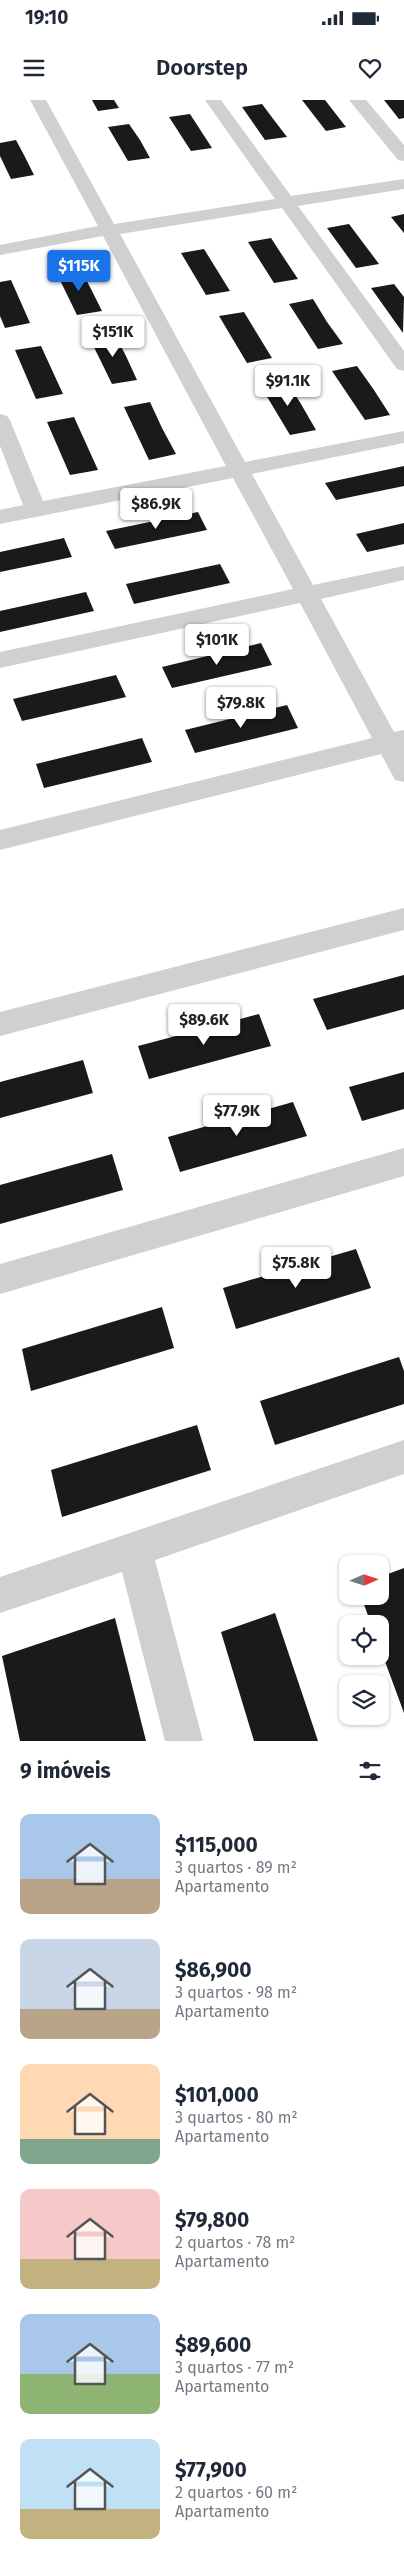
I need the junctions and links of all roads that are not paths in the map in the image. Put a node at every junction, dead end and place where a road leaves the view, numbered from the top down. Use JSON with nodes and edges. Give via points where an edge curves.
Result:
{"nodes":[{"id":1,"x":38,"y":100,"type":"edge"},
{"id":2,"x":213,"y":100,"type":"edge"},
{"id":3,"x":357,"y":100,"type":"edge"},
{"id":4,"x":404,"y":156,"type":"edge"},
{"id":5,"x":404,"y":184,"type":"edge"},
{"id":6,"x":288,"y":204,"type":"junction"},
{"id":7,"x":108,"y":230,"type":"junction"},
{"id":8,"x":0,"y":250,"type":"edge"},
{"id":9,"x":404,"y":365,"type":"edge"},
{"id":10,"x":0,"y":420,"type":"edge"},
{"id":11,"x":404,"y":437,"type":"edge"},
{"id":12,"x":239,"y":470,"type":"junction"},
{"id":13,"x":36,"y":510,"type":"junction"},
{"id":14,"x":0,"y":517,"type":"edge"},
{"id":15,"x":404,"y":573,"type":"edge"},
{"id":16,"x":307,"y":594,"type":"junction"},
{"id":17,"x":0,"y":660,"type":"edge"},
{"id":18,"x":396,"y":741,"type":"edge"},
{"id":19,"x":404,"y":773,"type":"edge"},
{"id":20,"x":0,"y":840,"type":"edge"},
{"id":21,"x":404,"y":919,"type":"edge"},
{"id":22,"x":0,"y":1024,"type":"edge"},
{"id":23,"x":404,"y":1162,"type":"edge"},
{"id":24,"x":0,"y":1279,"type":"edge"},
{"id":25,"x":403,"y":1459,"type":"edge"},
{"id":26,"x":134,"y":1550,"type":"junction"},
{"id":27,"x":0,"y":1595,"type":"edge"},
{"id":28,"x":184,"y":1741,"type":"edge"}],
"edges":[{"from":1,"to":7,"type":"street"},
{"from":2,"to":6,"type":"street"},
{"from":3,"to":4,"type":"street"},
{"from":5,"to":6,"type":"street"},
{"from":6,"to":7,"type":"street"},
{"from":6,"to":9,"type":"street"},
{"from":7,"to":8,"type":"street"},
{"from":7,"to":12,"type":"street"},
{"from":10,"to":13,"type":"street"},
{"from":11,"to":12,"type":"street"},
{"from":12,"to":13,"type":"street"},
{"from":12,"to":16,"type":"street"},
{"from":13,"to":14,"type":"street"},
{"from":15,"to":16,"type":"street"},
{"from":16,"to":17,"type":"street"},
{"from":16,"to":18,"type":"street"},
{"from":18,"to":19,"type":"street"},
{"from":18,"to":20,"type":"street"},
{"from":21,"to":22,"type":"street"},
{"from":23,"to":24,"type":"street"},
{"from":25,"to":26,"type":"street"},
{"from":26,"to":27,"type":"street"},
{"from":26,"to":28,"type":"street"}]}
